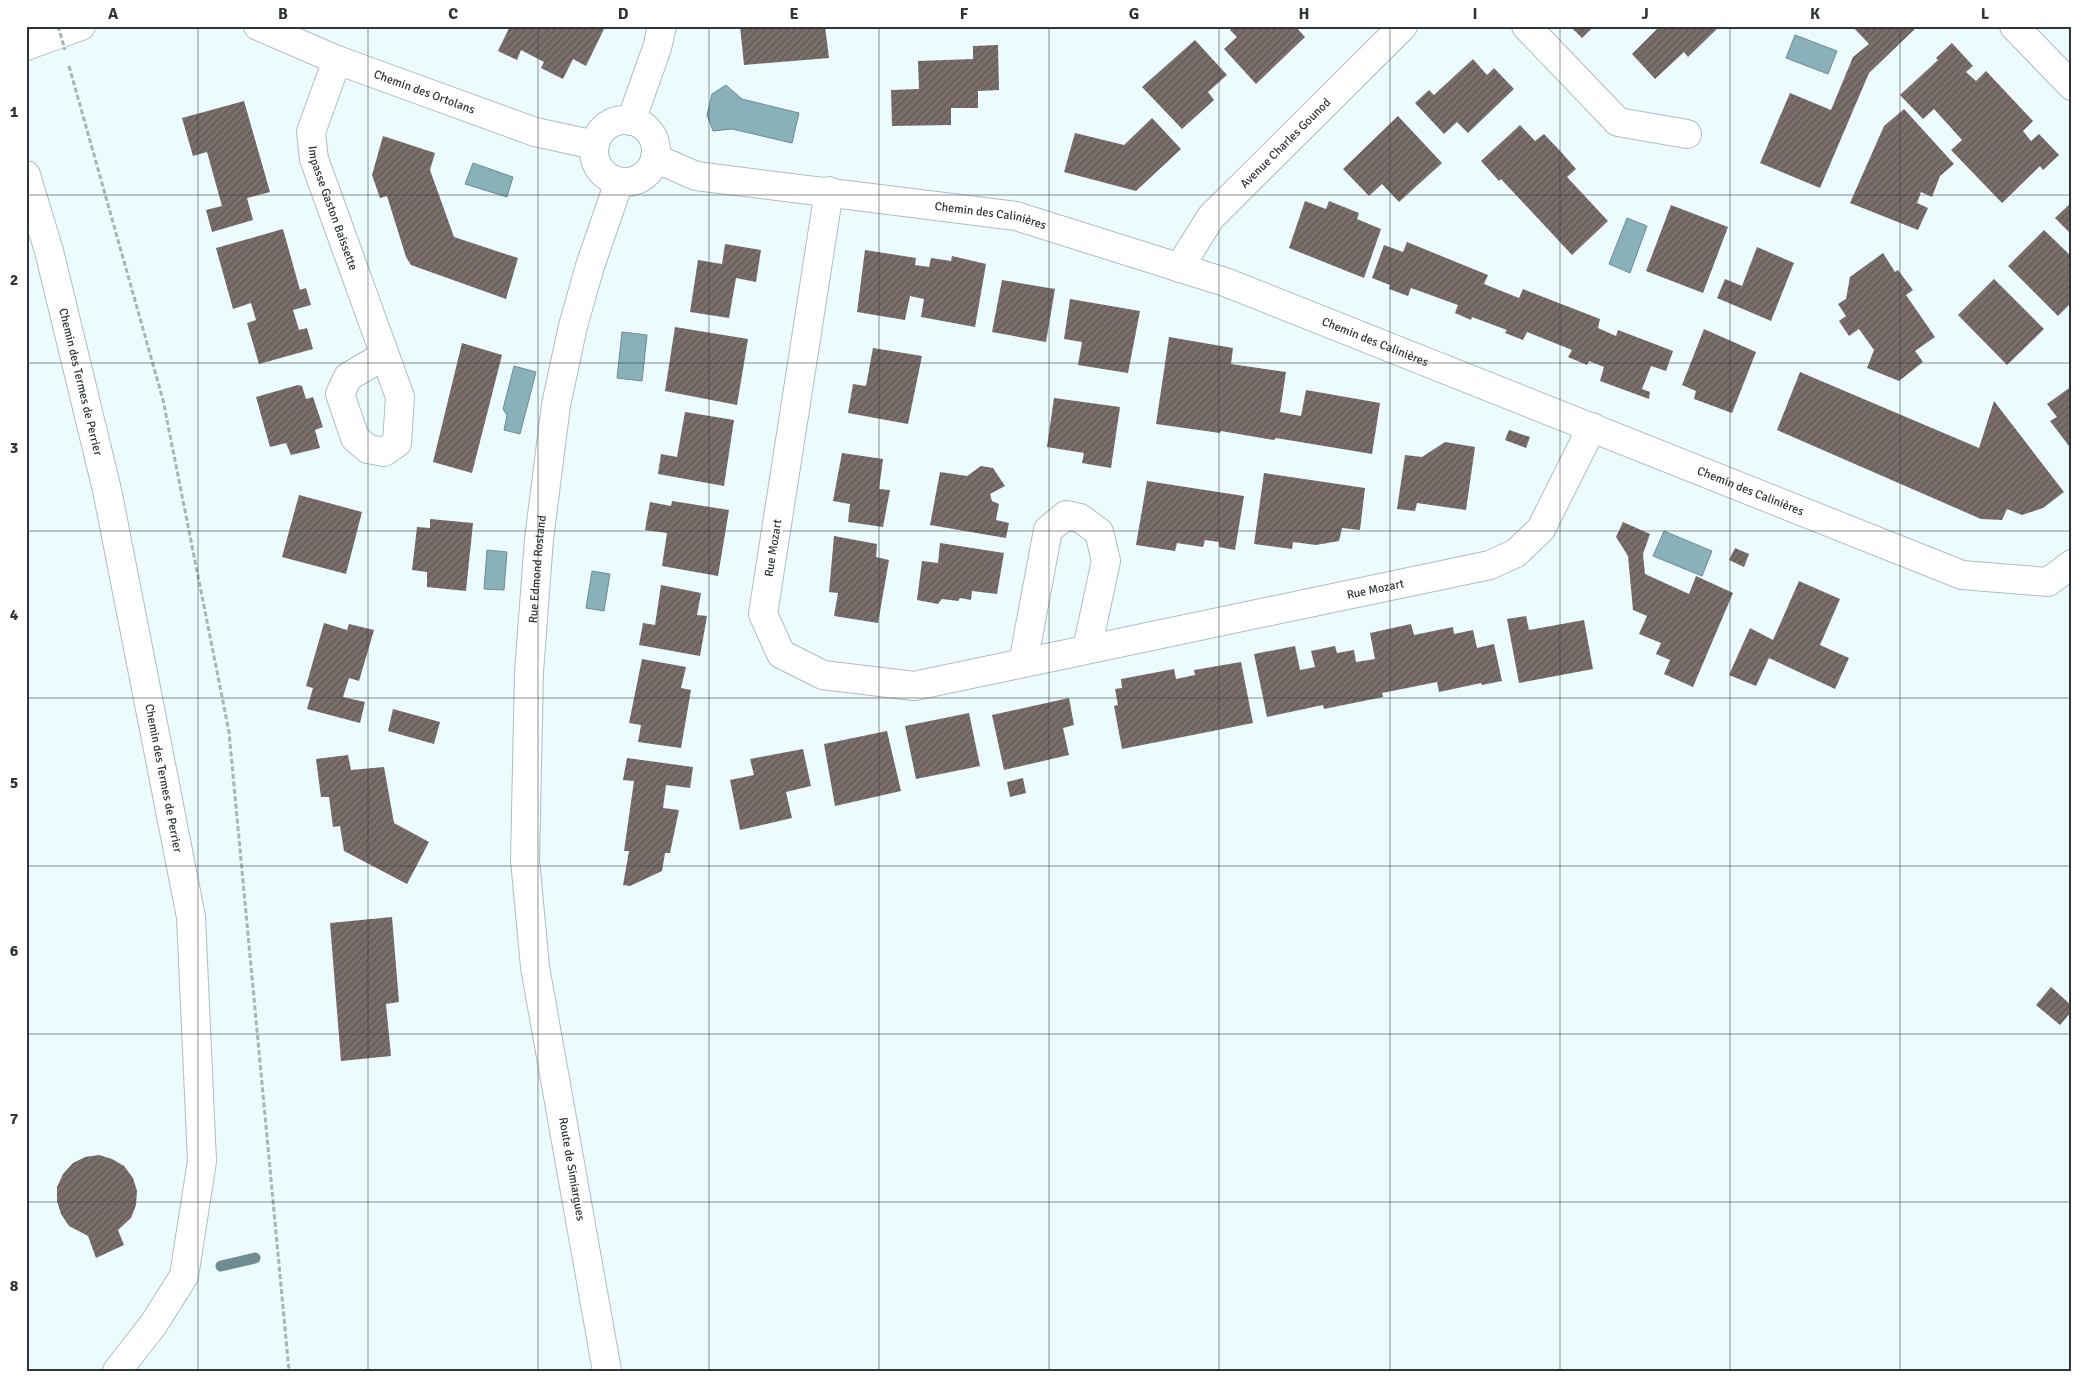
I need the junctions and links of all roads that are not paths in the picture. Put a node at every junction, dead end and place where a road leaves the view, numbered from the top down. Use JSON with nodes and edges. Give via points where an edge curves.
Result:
{"nodes":[{"id":1,"x":81,"y":26,"type":"edge"},
{"id":2,"x":258,"y":26,"type":"edge"},
{"id":3,"x":662,"y":26,"type":"edge"},
{"id":4,"x":1403,"y":26,"type":"edge"},
{"id":5,"x":1526,"y":26,"type":"edge"},
{"id":6,"x":2014,"y":26,"type":"edge"},
{"id":7,"x":26,"y":46,"type":"edge"},
{"id":8,"x":337,"y":60,"type":"junction"},
{"id":9,"x":2072,"y":86,"type":"edge"},
{"id":10,"x":632,"y":121,"type":"junction"},
{"id":11,"x":1687,"y":134,"type":"dead end"},
{"id":12,"x":595,"y":145,"type":"junction"},
{"id":13,"x":656,"y":158,"type":"junction"},
{"id":14,"x":26,"y":175,"type":"edge"},
{"id":15,"x":619,"y":182,"type":"junction"},
{"id":16,"x":829,"y":191,"type":"junction"},
{"id":17,"x":1178,"y":268,"type":"junction"},
{"id":18,"x":385,"y":355,"type":"dead end"},
{"id":19,"x":1592,"y":427,"type":"junction"},
{"id":20,"x":2072,"y":564,"type":"edge"},
{"id":21,"x":1087,"y":649,"type":"junction"},
{"id":22,"x":1024,"y":663,"type":"junction"},
{"id":23,"x":535,"y":967,"type":"joint"},
{"id":24,"x":117,"y":1371,"type":"edge"},
{"id":25,"x":607,"y":1371,"type":"edge"}],
"edges":[{"from":1,"to":7,"type":"street"},
{"from":2,"to":8,"type":"street","name":"Chemin des Ortolans"},
{"from":3,"to":10,"type":"street"},
{"from":4,"to":17,"type":"street","name":"Avenue Charles Gounod","via":[[1211,217]]},
{"from":5,"to":11,"type":"street","via":[[1618,122]]},
{"from":6,"to":9,"type":"street"},
{"from":8,"to":12,"type":"street","name":"Chemin des Ortolans","via":[[535,132]]},
{"from":8,"to":18,"type":"street","name":"Impasse Gaston Baissette","via":[[312,132],[314,159]]},
{"from":10,"to":12,"type":"street","via":[[619,121],[608,126]]},
{"from":10,"to":13,"type":"street","via":[[651,134]]},
{"from":12,"to":15,"type":"street","via":[[599,168]]},
{"from":13,"to":15,"type":"street","via":[[642,177],[631,182]]},
{"from":13,"to":16,"type":"street","name":"Chemin des Calinières","via":[[696,176]]},
{"from":14,"to":24,"type":"street","name":"Chemin des Termes de Perrier","via":[[49,251],[107,490],[191,917],[202,1160],[184,1276],[153,1325]]},
{"from":15,"to":23,"type":"street","name":"Rue Edmond Rostand","via":[[573,326],[556,405],[539,539],[529,672],[525,860]]},
{"from":16,"to":17,"type":"street","name":"Chemin des Calinières","via":[[1016,216]]},
{"from":16,"to":22,"type":"street","name":"Rue Mozart","via":[[763,614],[781,654],[823,675],[914,686]]},
{"from":17,"to":19,"type":"street","name":"Chemin des Calinières","via":[[1225,282]]},
{"from":19,"to":20,"type":"street","name":"Chemin des Calinières","via":[[1962,575],[2048,582]]},
{"from":19,"to":21,"type":"street","name":"Rue Mozart","via":[[1541,529],[1516,553],[1490,565]]},
{"from":21,"to":22,"type":"street","name":"Rue Mozart"},
{"from":21,"to":22,"type":"street","via":[[1106,561],[1099,532],[1080,518],[1066,515],[1048,530]]},
{"from":23,"to":25,"type":"street","name":"Route de Simiargues"}]}
